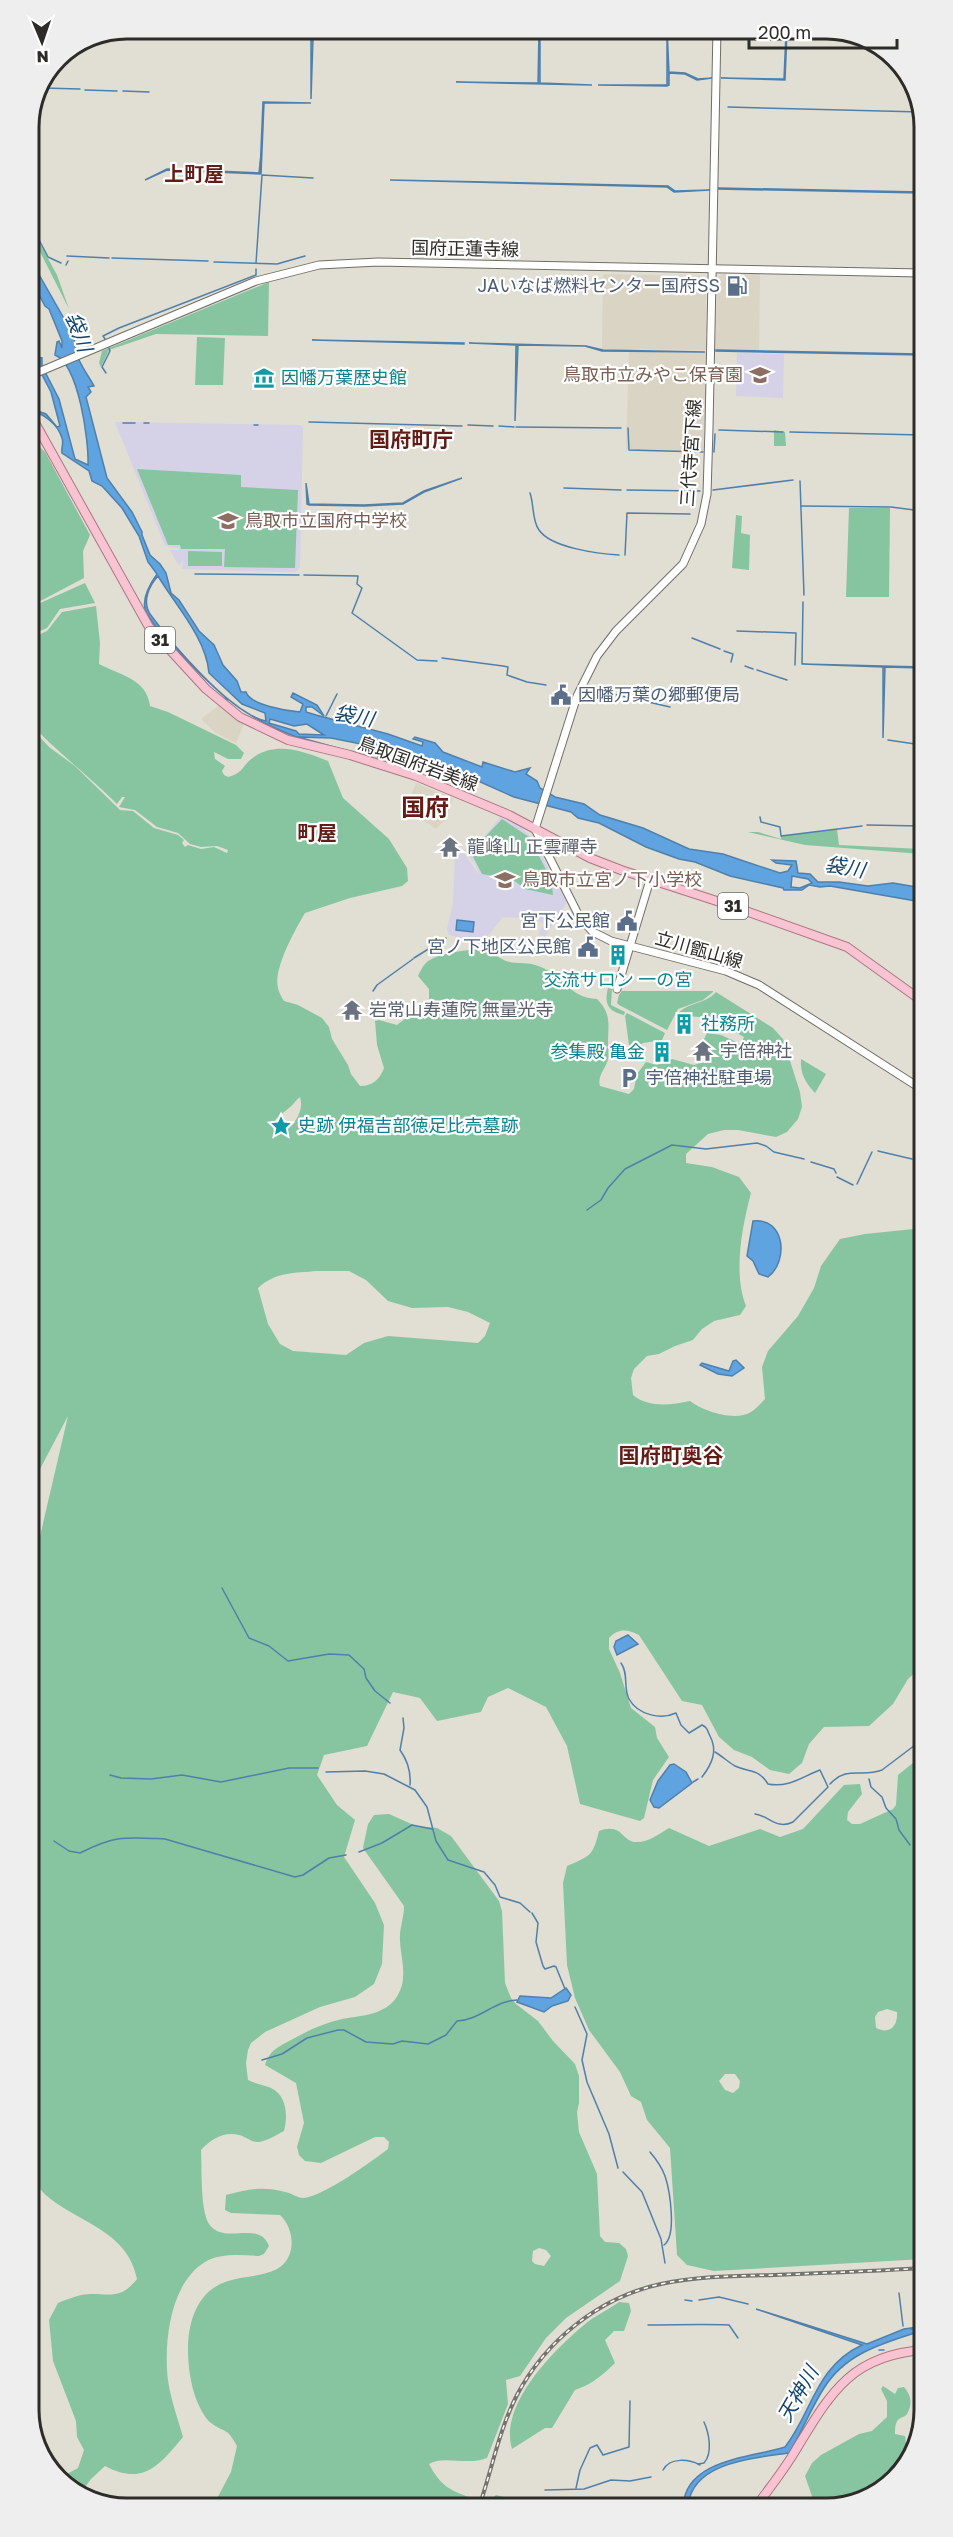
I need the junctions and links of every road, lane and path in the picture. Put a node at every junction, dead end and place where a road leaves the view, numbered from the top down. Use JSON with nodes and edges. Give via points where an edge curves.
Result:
{"nodes":[{"id":1,"x":717,"y":39,"type":"edge"},
{"id":2,"x":712,"y":269,"type":"junction"},
{"id":3,"x":914,"y":273,"type":"edge"},
{"id":4,"x":39,"y":372,"type":"edge"},
{"id":5,"x":39,"y":430,"type":"edge"},
{"id":6,"x":534,"y":829,"type":"junction"},
{"id":7,"x":650,"y":880,"type":"junction"},
{"id":8,"x":630,"y":946,"type":"junction"},
{"id":9,"x":617,"y":989,"type":"dead end"},
{"id":10,"x":914,"y":995,"type":"edge"},
{"id":11,"x":914,"y":1085,"type":"edge"},
{"id":12,"x":914,"y":2351,"type":"edge"},
{"id":13,"x":762,"y":2498,"type":"edge"}],
"edges":[{"from":1,"to":2,"type":"main road","name":"三代寺宮下線"},
{"from":2,"to":3,"type":"main road","name":"国府正蓮寺線"},
{"from":2,"to":4,"type":"main road","name":"国府正蓮寺線","via":[[378,262],[319,265],[256,281]]},
{"from":2,"to":6,"type":"main road","name":"三代寺宮下線","via":[[707,494],[701,524],[683,564],[615,632],[597,656],[577,696]]},
{"from":5,"to":6,"type":"main road","name":"鳥取国府岩美線","number":"31","via":[[142,616],[226,707],[281,737],[414,775]]},
{"from":6,"to":7,"type":"main road","name":"鳥取国府岩美線","number":"31","via":[[590,858]]},
{"from":6,"to":8,"type":"main road","name":"立川甑山線","via":[[586,925],[603,938]]},
{"from":7,"to":8,"type":"main road"},
{"from":7,"to":10,"type":"main road","name":"鳥取国府岩美線","number":"31","via":[[847,947]]},
{"from":8,"to":9,"type":"main road"},
{"from":8,"to":11,"type":"main road","name":"立川甑山線","via":[[726,971],[759,985]]},
{"from":12,"to":13,"type":"main road","via":[[877,2359],[842,2381]]}]}
